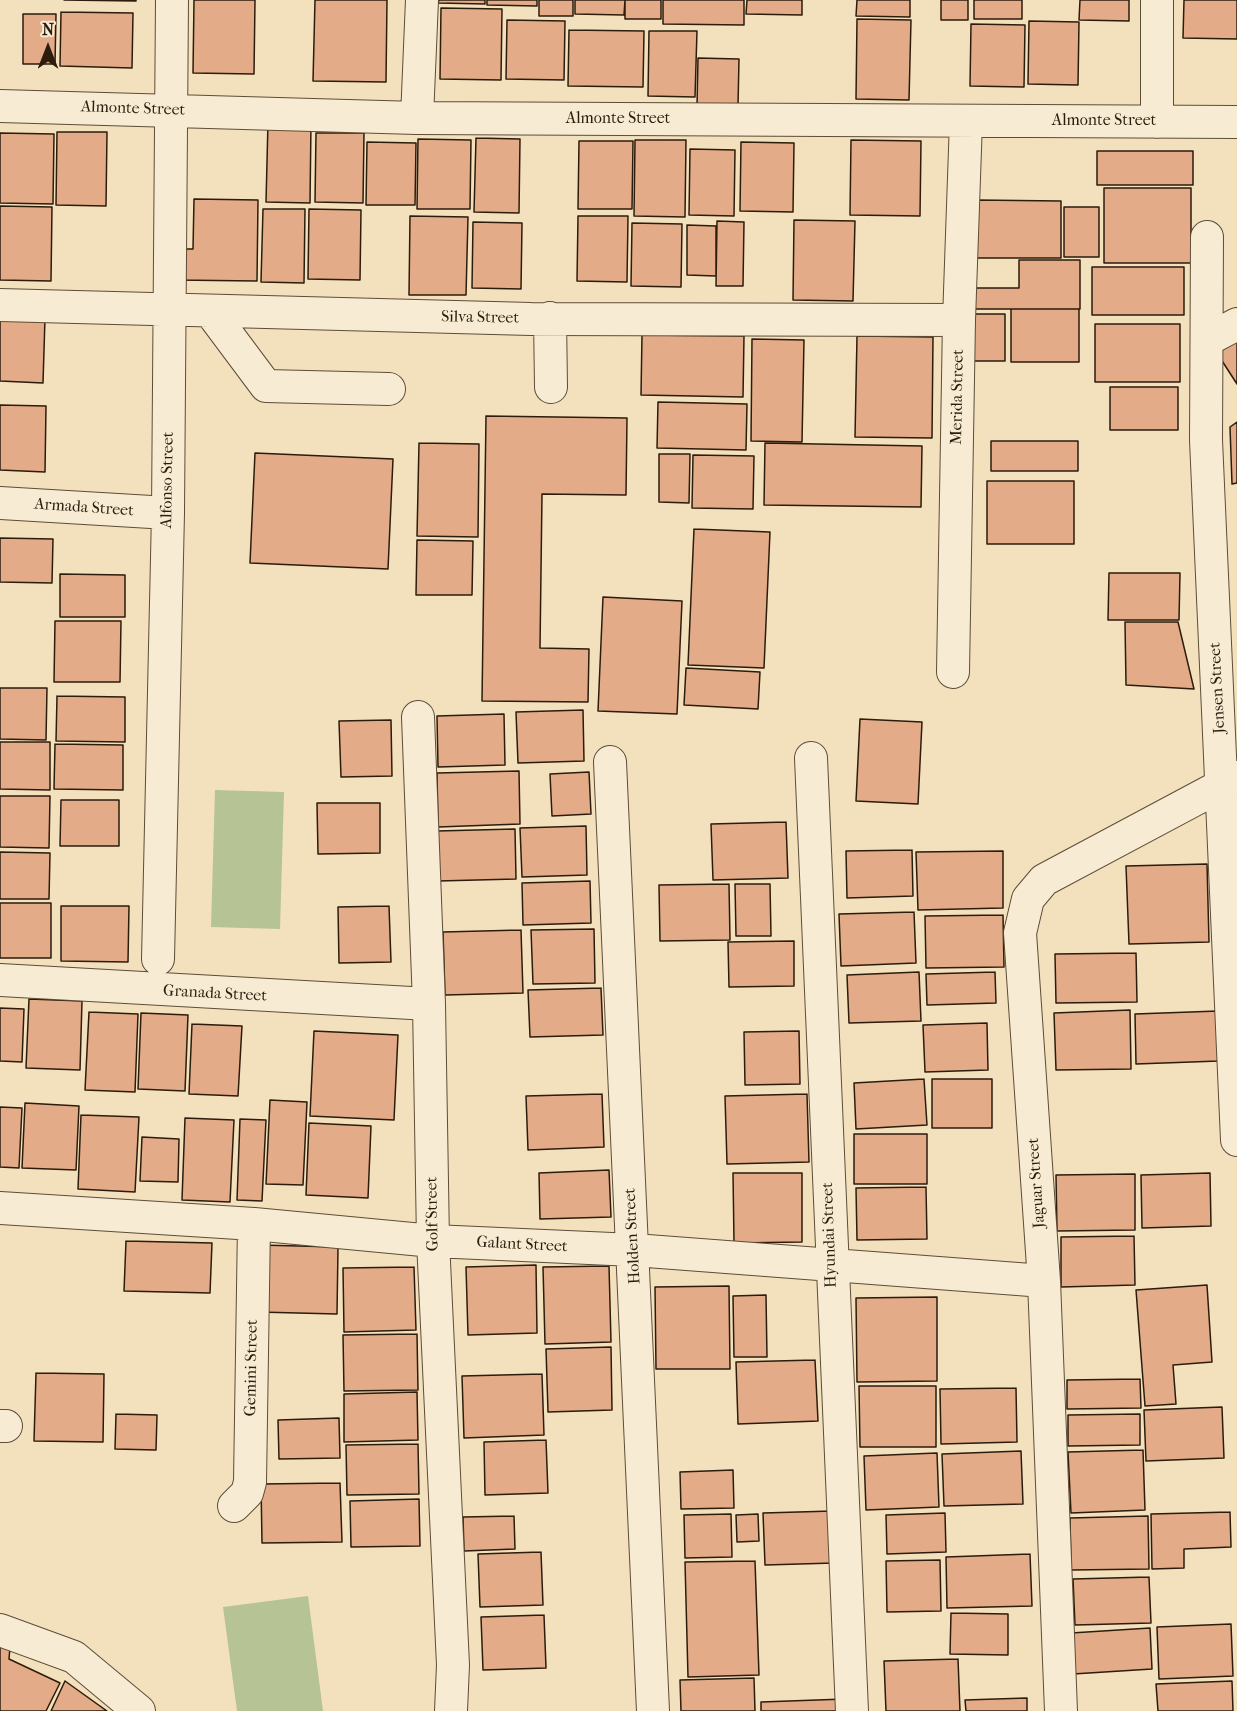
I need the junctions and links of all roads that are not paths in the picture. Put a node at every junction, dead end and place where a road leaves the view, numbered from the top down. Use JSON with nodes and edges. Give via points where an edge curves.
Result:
{"nodes":[{"id":1,"x":172,"y":0,"type":"edge"},
{"id":2,"x":422,"y":0,"type":"edge"},
{"id":3,"x":1157,"y":0,"type":"edge"},
{"id":4,"x":0,"y":106,"type":"edge"},
{"id":5,"x":171,"y":111,"type":"junction"},
{"id":6,"x":417,"y":117,"type":"junction"},
{"id":7,"x":966,"y":121,"type":"junction"},
{"id":8,"x":1157,"y":122,"type":"junction"},
{"id":9,"x":1237,"y":122,"type":"edge"},
{"id":10,"x":1207,"y":237,"type":"dead end"},
{"id":11,"x":0,"y":305,"type":"edge"},
{"id":12,"x":169,"y":310,"type":"junction"},
{"id":13,"x":210,"y":311,"type":"junction"},
{"id":14,"x":550,"y":318,"type":"junction"},
{"id":15,"x":959,"y":320,"type":"junction"},
{"id":16,"x":1237,"y":324,"type":"edge"},
{"id":17,"x":1207,"y":340,"type":"junction"},
{"id":18,"x":551,"y":387,"type":"dead end"},
{"id":19,"x":389,"y":389,"type":"dead end"},
{"id":20,"x":0,"y":503,"type":"edge"},
{"id":21,"x":168,"y":513,"type":"junction"},
{"id":22,"x":1225,"y":552,"type":"edge"},
{"id":23,"x":952,"y":672,"type":"dead end"},
{"id":24,"x":418,"y":717,"type":"dead end"},
{"id":25,"x":811,"y":758,"type":"dead end"},
{"id":26,"x":610,"y":762,"type":"dead end"},
{"id":27,"x":1230,"y":782,"type":"edge"},
{"id":28,"x":158,"y":959,"type":"dead end"},
{"id":29,"x":0,"y":980,"type":"edge"},
{"id":30,"x":429,"y":1005,"type":"junction"},
{"id":31,"x":1237,"y":1140,"type":"edge"},
{"id":32,"x":0,"y":1208,"type":"edge"},
{"id":33,"x":254,"y":1224,"type":"junction"},
{"id":34,"x":433,"y":1241,"type":"junction"},
{"id":35,"x":634,"y":1250,"type":"junction"},
{"id":36,"x":832,"y":1265,"type":"junction"},
{"id":37,"x":1044,"y":1281,"type":"junction"},
{"id":38,"x":234,"y":1506,"type":"dead end"},
{"id":39,"x":0,"y":1630,"type":"edge"},
{"id":40,"x":139,"y":1711,"type":"edge"},
{"id":41,"x":451,"y":1711,"type":"edge"},
{"id":42,"x":653,"y":1711,"type":"edge"},
{"id":43,"x":852,"y":1711,"type":"edge"},
{"id":44,"x":1060,"y":1711,"type":"edge"}],
"edges":[{"from":1,"to":5,"type":"street","name":"Alfonso Street"},
{"from":2,"to":6,"type":"street"},
{"from":3,"to":8,"type":"street"},
{"from":4,"to":5,"type":"street","name":"Almonte Street"},
{"from":5,"to":6,"type":"street","name":"Almonte Street"},
{"from":5,"to":12,"type":"street","name":"Alfonso Street"},
{"from":6,"to":7,"type":"street","name":"Almonte Street"},
{"from":7,"to":8,"type":"street","name":"Almonte Street"},
{"from":7,"to":15,"type":"street","name":"Merida Street"},
{"from":8,"to":9,"type":"street","name":"Almonte Street"},
{"from":10,"to":17,"type":"street","name":"Jensen Street"},
{"from":11,"to":12,"type":"street","name":"Silva Street"},
{"from":12,"to":13,"type":"street","name":"Silva Street"},
{"from":12,"to":21,"type":"street","name":"Alfonso Street"},
{"from":13,"to":14,"type":"street","name":"Silva Street"},
{"from":13,"to":19,"type":"street","via":[[266,386]]},
{"from":14,"to":15,"type":"street","name":"Silva Street"},
{"from":14,"to":18,"type":"street"},
{"from":15,"to":23,"type":"street","name":"Merida Street"},
{"from":16,"to":17,"type":"street"},
{"from":17,"to":22,"type":"street","name":"Jensen Street","via":[[1206,440]]},
{"from":20,"to":21,"type":"street","name":"Armada Street"},
{"from":21,"to":28,"type":"street","name":"Alfonso Street"},
{"from":22,"to":27,"type":"street","name":"Jensen Street"},
{"from":24,"to":30,"type":"street","name":"Golf Street"},
{"from":25,"to":36,"type":"street","name":"Hyundai Street"},
{"from":26,"to":35,"type":"street","name":"Holden Street"},
{"from":27,"to":31,"type":"street","name":"Jensen Street"},
{"from":27,"to":37,"type":"street","name":"Jaguar Street","via":[[1044,880],[1028,899],[1020,933]]},
{"from":29,"to":30,"type":"street","name":"Granada Street"},
{"from":30,"to":34,"type":"street","name":"Golf Street"},
{"from":32,"to":33,"type":"street","name":"Galant Street"},
{"from":33,"to":34,"type":"street","name":"Galant Street"},
{"from":33,"to":38,"type":"street","name":"Gemini Street","via":[[250,1482],[247,1493]]},
{"from":34,"to":35,"type":"street","name":"Galant Street"},
{"from":34,"to":41,"type":"street","name":"Golf Street","via":[[452,1653]]},
{"from":35,"to":36,"type":"street","name":"Galant Street"},
{"from":35,"to":42,"type":"street","name":"Holden Street"},
{"from":36,"to":37,"type":"street","name":"Galant Street"},
{"from":36,"to":43,"type":"street","name":"Hyundai Street"},
{"from":37,"to":44,"type":"street","name":"Jaguar Street"},
{"from":39,"to":40,"type":"street","via":[[74,1657]]}]}
